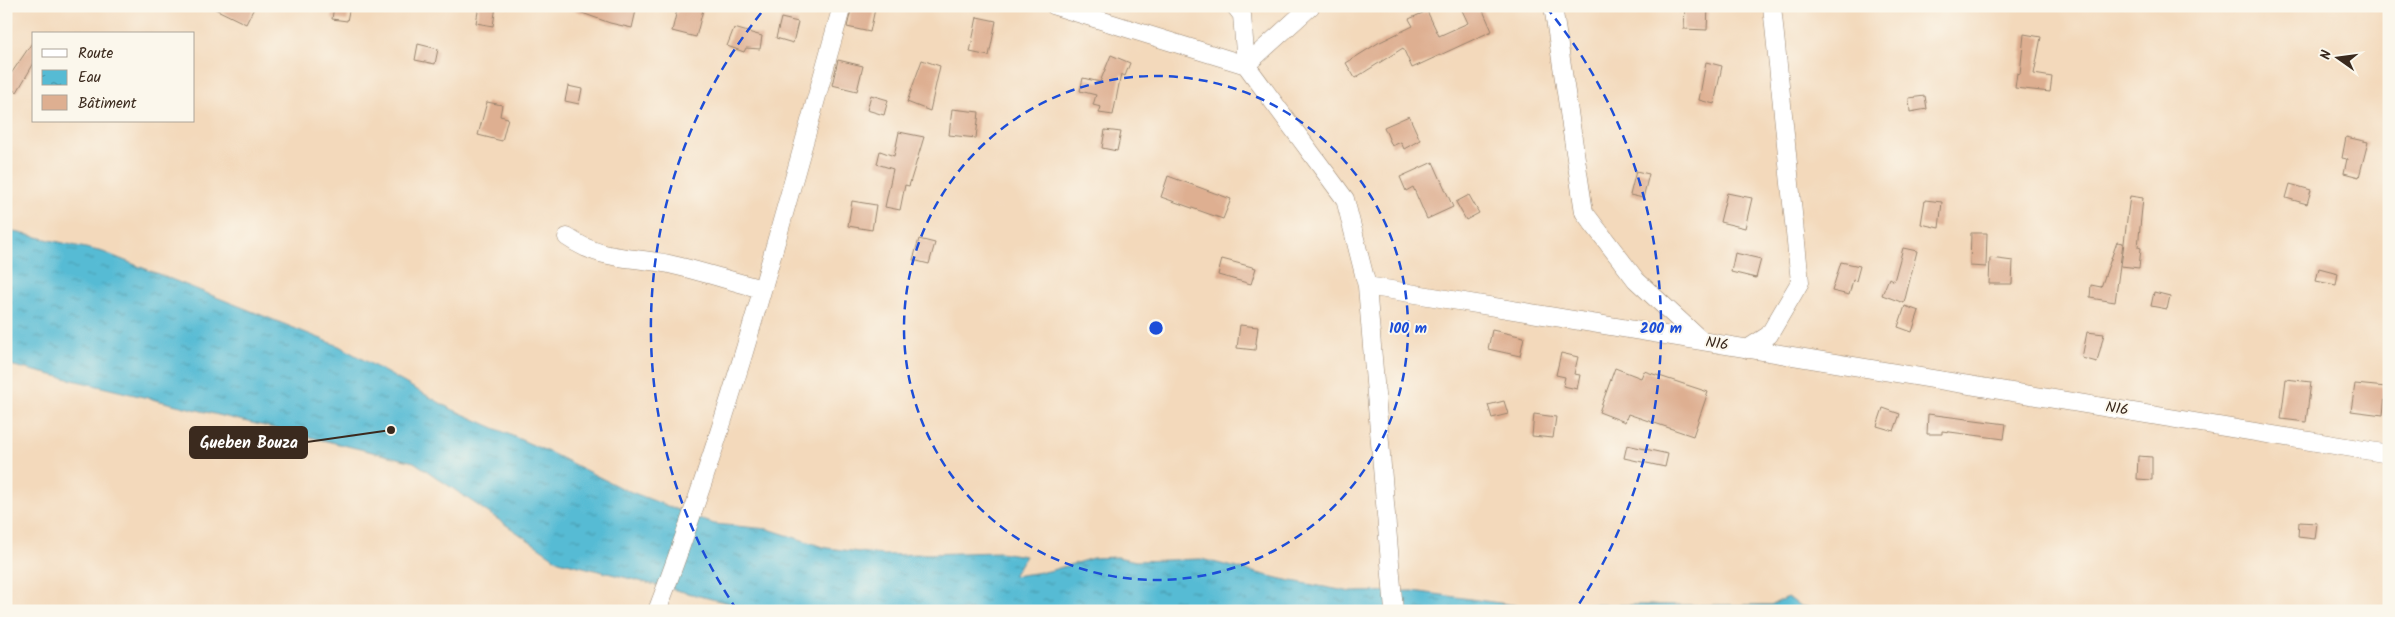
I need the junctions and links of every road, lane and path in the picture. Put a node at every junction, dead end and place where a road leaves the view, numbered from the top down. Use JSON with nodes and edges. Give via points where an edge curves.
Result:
{"nodes":[{"id":1,"x":842,"y":6,"type":"edge"},
{"id":2,"x":1055,"y":6,"type":"edge"},
{"id":3,"x":1235,"y":6,"type":"edge"},
{"id":4,"x":1310,"y":6,"type":"edge"},
{"id":5,"x":1553,"y":6,"type":"edge"},
{"id":6,"x":1772,"y":6,"type":"edge"},
{"id":7,"x":1246,"y":65,"type":"junction"},
{"id":8,"x":567,"y":237,"type":"dead end"},
{"id":9,"x":1367,"y":286,"type":"junction"},
{"id":10,"x":762,"y":289,"type":"junction"},
{"id":11,"x":1702,"y":341,"type":"junction"},
{"id":12,"x":1747,"y":349,"type":"junction"},
{"id":13,"x":2389,"y":454,"type":"edge"},
{"id":14,"x":660,"y":603,"type":"edge"},
{"id":15,"x":1394,"y":611,"type":"edge"}],
"edges":[{"from":1,"to":10,"type":"street"},
{"from":2,"to":7,"type":"street"},
{"from":3,"to":7,"type":"street","via":[[1242,15]]},
{"from":4,"to":7,"type":"street"},
{"from":5,"to":11,"type":"street","via":[[1584,212],[1636,280]]},
{"from":6,"to":12,"type":"street","via":[[1800,282],[1768,335]]},
{"from":7,"to":9,"type":"street","via":[[1345,199]]},
{"from":8,"to":10,"type":"street","via":[[585,249],[608,256],[668,264]]},
{"from":9,"to":11,"type":"street","name":"N16"},
{"from":9,"to":15,"type":"street"},
{"from":10,"to":14,"type":"street","via":[[698,499]]},
{"from":11,"to":12,"type":"street","name":"N16"},
{"from":12,"to":13,"type":"street","name":"N16"}]}
